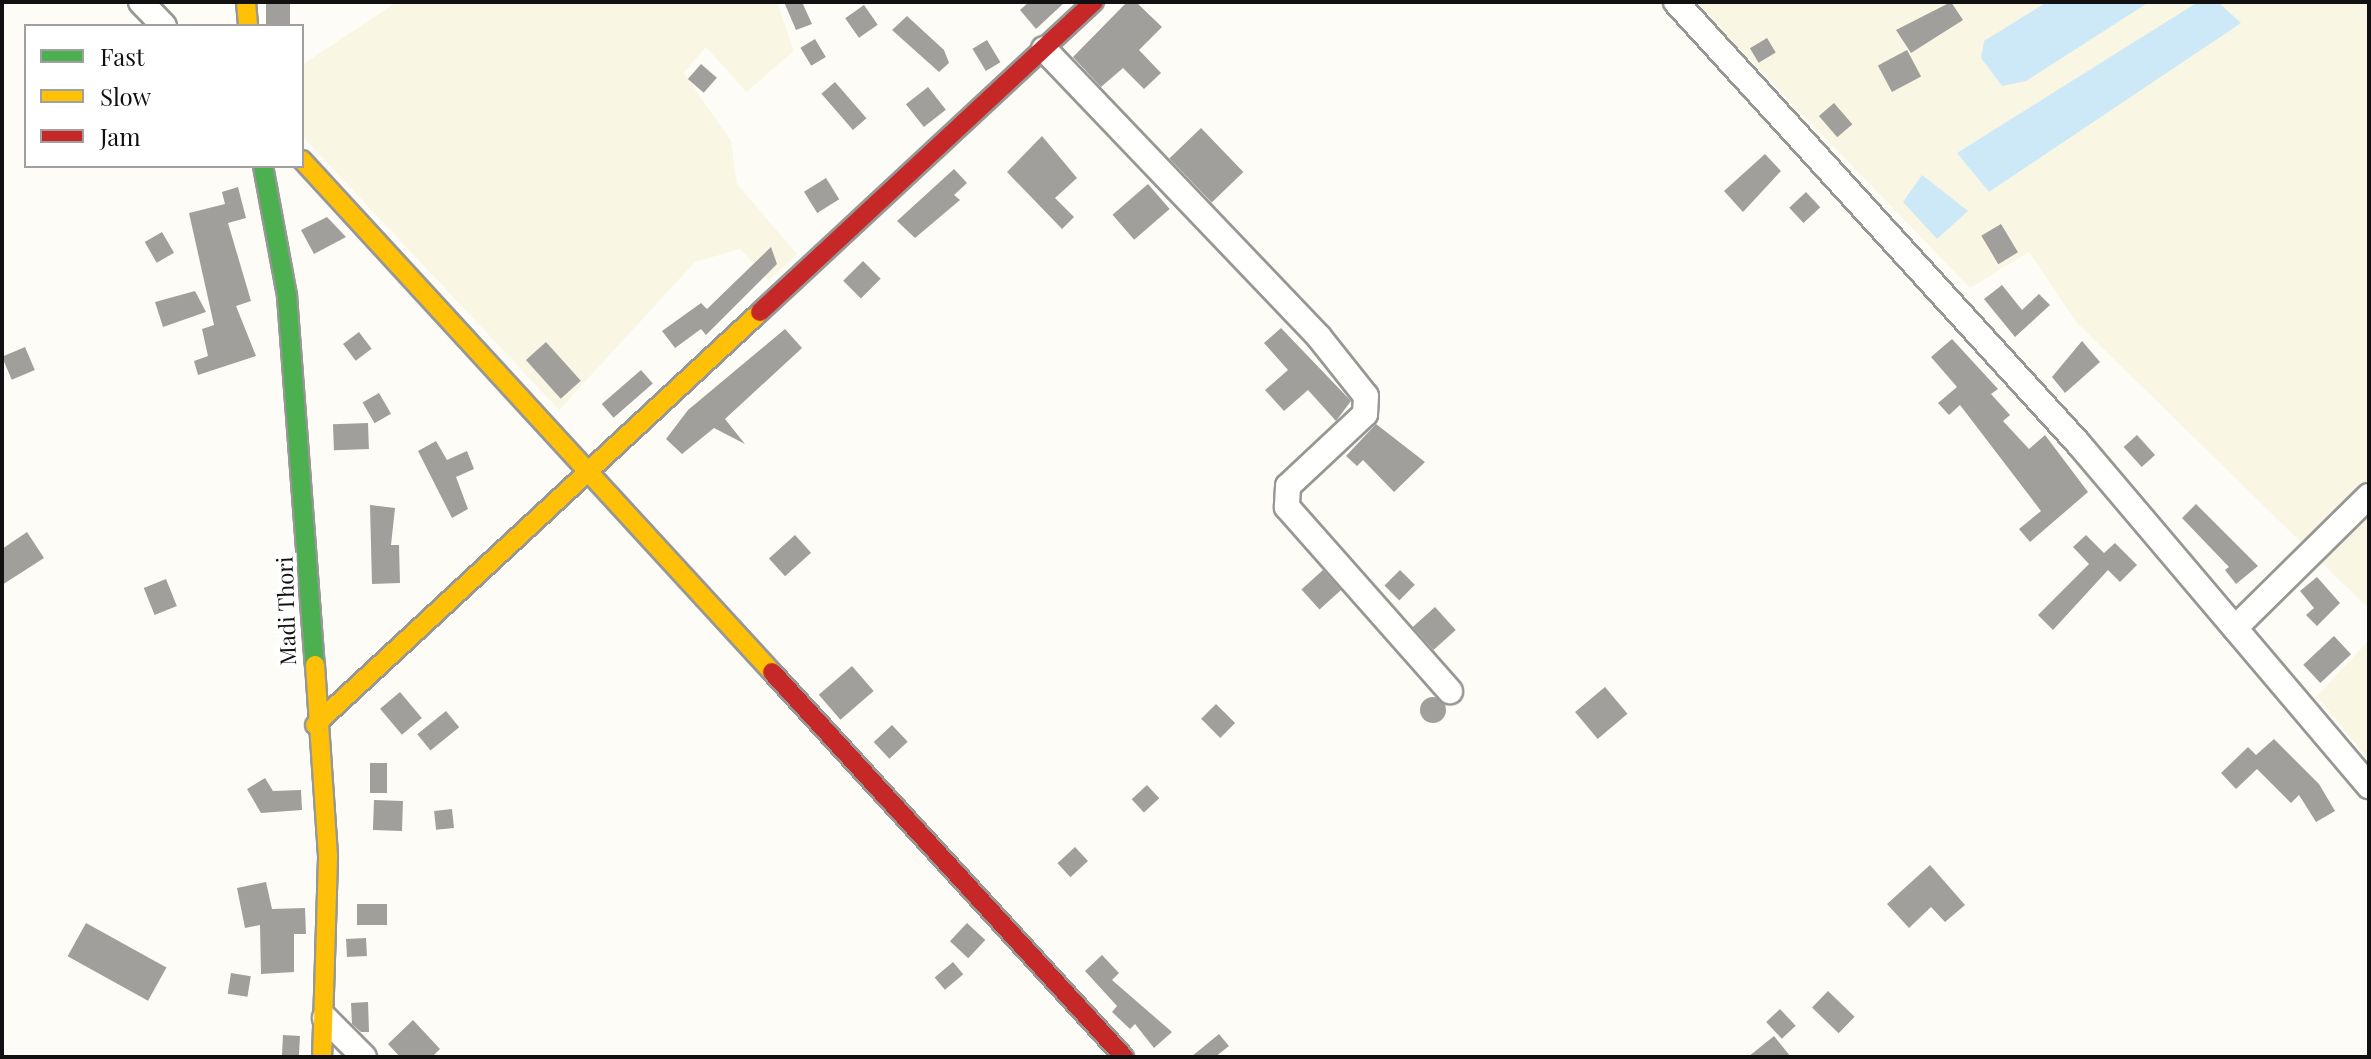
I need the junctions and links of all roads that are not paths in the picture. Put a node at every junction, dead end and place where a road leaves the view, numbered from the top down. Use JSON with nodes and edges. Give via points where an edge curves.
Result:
{"nodes":[{"id":1,"x":141,"y":2,"type":"edge"},
{"id":2,"x":246,"y":2,"type":"edge"},
{"id":3,"x":1094,"y":2,"type":"edge"},
{"id":4,"x":1676,"y":2,"type":"edge"},
{"id":5,"x":162,"y":24,"type":"edge"},
{"id":6,"x":248,"y":24,"type":"edge"},
{"id":7,"x":1044,"y":49,"type":"junction"},
{"id":8,"x":304,"y":162,"type":"edge"},
{"id":9,"x":263,"y":168,"type":"edge"},
{"id":10,"x":594,"y":472,"type":"junction"},
{"id":11,"x":2369,"y":496,"type":"edge"},
{"id":12,"x":2235,"y":628,"type":"junction"},
{"id":13,"x":1450,"y":691,"type":"dead end"},
{"id":14,"x":315,"y":725,"type":"junction"},
{"id":15,"x":2369,"y":786,"type":"edge"},
{"id":16,"x":325,"y":1018,"type":"junction"},
{"id":17,"x":322,"y":1057,"type":"edge"},
{"id":18,"x":364,"y":1057,"type":"edge"},
{"id":19,"x":1124,"y":1057,"type":"edge"}],
"edges":[{"from":1,"to":5,"type":"street"},
{"from":2,"to":6,"type":"street"},
{"from":3,"to":7,"type":"street"},
{"from":4,"to":12,"type":"street","via":[[2078,443]]},
{"from":7,"to":10,"type":"street"},
{"from":7,"to":13,"type":"street","via":[[1319,337],[1366,396],[1365,414],[1288,486],[1287,507]]},
{"from":8,"to":10,"type":"street"},
{"from":9,"to":14,"type":"street","name":"Madi Thori","via":[[287,296],[308,550]]},
{"from":10,"to":14,"type":"street"},
{"from":10,"to":19,"type":"street"},
{"from":11,"to":12,"type":"street"},
{"from":12,"to":15,"type":"street"},
{"from":14,"to":16,"type":"street","name":"Madi Thori","via":[[328,858]]},
{"from":16,"to":17,"type":"street","name":"Madi Thori"},
{"from":16,"to":18,"type":"street"}]}
